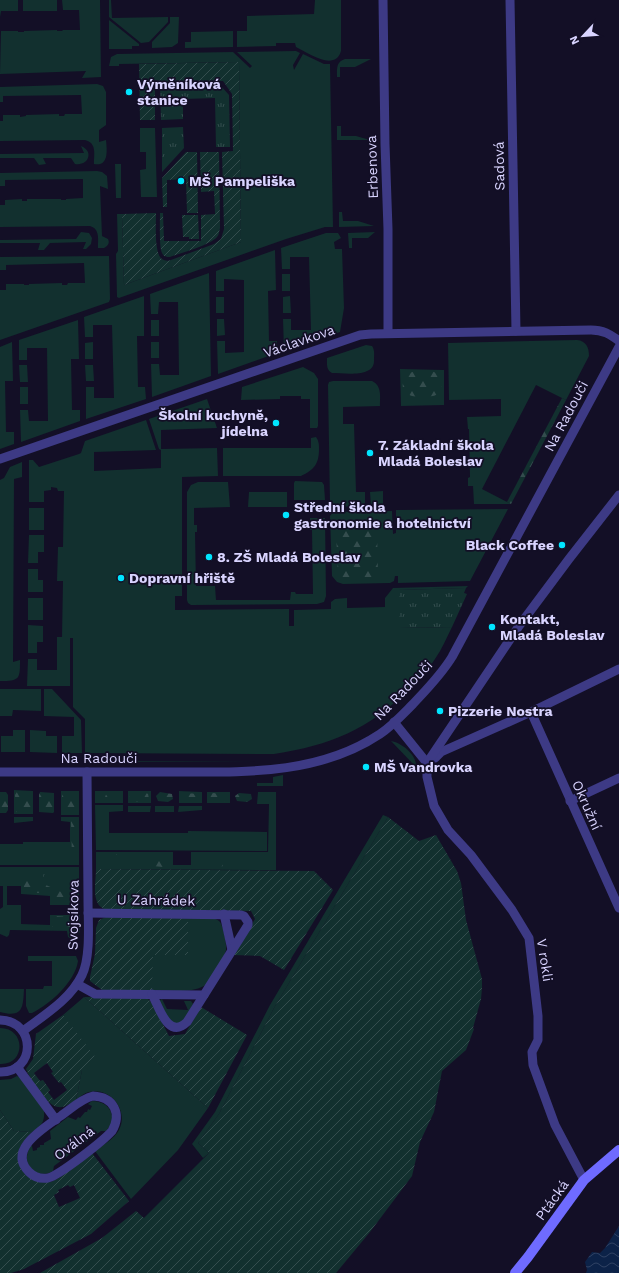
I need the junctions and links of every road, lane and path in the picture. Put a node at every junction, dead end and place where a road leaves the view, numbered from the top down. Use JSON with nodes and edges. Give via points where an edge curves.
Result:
{"nodes":[{"id":1,"x":383,"y":0,"type":"edge"},
{"id":2,"x":510,"y":0,"type":"edge"},
{"id":3,"x":516,"y":331,"type":"junction"},
{"id":4,"x":388,"y":333,"type":"junction"},
{"id":5,"x":619,"y":341,"type":"edge"},
{"id":6,"x":619,"y":347,"type":"edge"},
{"id":7,"x":0,"y":459,"type":"edge"},
{"id":8,"x":619,"y":495,"type":"edge"},
{"id":9,"x":619,"y":669,"type":"edge"},
{"id":10,"x":531,"y":712,"type":"junction"},
{"id":11,"x":394,"y":722,"type":"junction"},
{"id":12,"x":427,"y":764,"type":"junction"},
{"id":13,"x":0,"y":772,"type":"edge"},
{"id":14,"x":87,"y":772,"type":"junction"},
{"id":15,"x":619,"y":778,"type":"edge"},
{"id":16,"x":570,"y":801,"type":"junction"},
{"id":17,"x":619,"y":908,"type":"edge"},
{"id":18,"x":88,"y":913,"type":"junction"},
{"id":19,"x":224,"y":914,"type":"junction"},
{"id":20,"x":232,"y":950,"type":"junction"},
{"id":21,"x":77,"y":984,"type":"junction"},
{"id":22,"x":152,"y":994,"type":"junction"},
{"id":23,"x":204,"y":995,"type":"junction"},
{"id":24,"x":0,"y":1020,"type":"edge"},
{"id":25,"x":23,"y":1031,"type":"junction"},
{"id":26,"x":17,"y":1067,"type":"junction"},
{"id":27,"x":0,"y":1072,"type":"edge"},
{"id":28,"x":56,"y":1120,"type":"junction"},
{"id":29,"x":619,"y":1150,"type":"edge"},
{"id":30,"x":584,"y":1180,"type":"junction"},
{"id":31,"x":514,"y":1273,"type":"edge"}],
"edges":[{"from":1,"to":4,"type":"street","name":"Erbenova"},
{"from":2,"to":3,"type":"street","name":"Sadová"},
{"from":3,"to":4,"type":"street","name":"Václavkova"},
{"from":3,"to":5,"type":"street","name":"Václavkova","via":[[600,330]]},
{"from":4,"to":7,"type":"street","name":"Václavkova","via":[[355,337]]},
{"from":6,"to":11,"type":"street","name":"Na Radouči","via":[[452,657],[442,673]]},
{"from":8,"to":12,"type":"street","via":[[518,626]]},
{"from":9,"to":10,"type":"street"},
{"from":10,"to":12,"type":"street","via":[[441,752]]},
{"from":10,"to":16,"type":"street","name":"Okružní"},
{"from":11,"to":12,"type":"street"},
{"from":11,"to":14,"type":"street","name":"Na Radouči","via":[[376,737],[349,751],[299,766],[241,772]]},
{"from":12,"to":30,"type":"street","name":"V rokli","via":[[427,777],[434,806],[448,830],[471,855],[512,910],[529,938],[538,1016],[538,1040],[532,1052],[533,1065],[555,1125]]},
{"from":13,"to":14,"type":"street","name":"Na Radouči"},
{"from":14,"to":18,"type":"street","name":"Svojsíkova"},
{"from":15,"to":16,"type":"street"},
{"from":16,"to":17,"type":"street","name":"Okružní"},
{"from":18,"to":19,"type":"street","name":"U Zahrádek"},
{"from":18,"to":21,"type":"street","name":"Svojsíkova","via":[[86,965]]},
{"from":19,"to":20,"type":"street"},
{"from":19,"to":20,"type":"street","name":"U Zahrádek","via":[[241,915],[248,922]]},
{"from":20,"to":23,"type":"street","name":"U Zahrádek"},
{"from":21,"to":22,"type":"street","via":[[95,994]]},
{"from":21,"to":25,"type":"street","name":"Svojsíkova","via":[[67,997]]},
{"from":22,"to":23,"type":"street"},
{"from":22,"to":23,"type":"street","name":"U Zahrádek","via":[[168,1024],[176,1028],[184,1026]]},
{"from":24,"to":25,"type":"street","via":[[10,1021]]},
{"from":25,"to":26,"type":"street","via":[[28,1050]]},
{"from":26,"to":27,"type":"street"},
{"from":26,"to":28,"type":"street","name":"Oválná"},
{"from":28,"to":28,"type":"street","name":"Oválná","via":[[30,1140],[23,1149],[24,1166],[38,1177],[47,1178],[58,1173],[108,1135],[115,1126],[117,1115],[108,1100],[93,1096]]},
{"from":29,"to":30,"type":"street","name":"Ptácká"},
{"from":30,"to":31,"type":"street","name":"Ptácká"}]}
